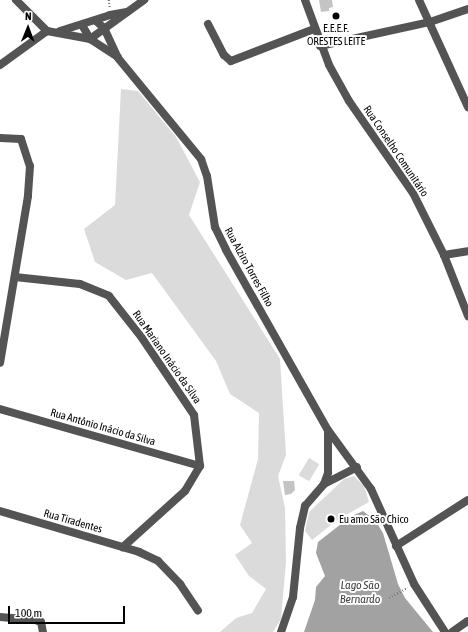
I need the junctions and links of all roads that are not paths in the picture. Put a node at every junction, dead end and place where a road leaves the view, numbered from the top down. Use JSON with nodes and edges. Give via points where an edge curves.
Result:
{"nodes":[{"id":1,"x":16,"y":0,"type":"edge"},
{"id":2,"x":144,"y":0,"type":"edge"},
{"id":3,"x":305,"y":0,"type":"edge"},
{"id":4,"x":419,"y":0,"type":"edge"},
{"id":5,"x":468,"y":9,"type":"edge"},
{"id":6,"x":127,"y":12,"type":"junction"},
{"id":7,"x":96,"y":21,"type":"junction"},
{"id":8,"x":430,"y":22,"type":"junction"},
{"id":9,"x":208,"y":24,"type":"dead end"},
{"id":10,"x":82,"y":25,"type":"junction"},
{"id":11,"x":104,"y":28,"type":"junction"},
{"id":12,"x":314,"y":29,"type":"junction"},
{"id":13,"x":51,"y":31,"type":"junction"},
{"id":14,"x":90,"y":39,"type":"junction"},
{"id":15,"x":320,"y":46,"type":"junction"},
{"id":16,"x":118,"y":58,"type":"junction"},
{"id":17,"x":0,"y":65,"type":"edge"},
{"id":18,"x":468,"y":107,"type":"edge"},
{"id":19,"x":0,"y":138,"type":"edge"},
{"id":20,"x":468,"y":251,"type":"edge"},
{"id":21,"x":444,"y":255,"type":"junction"},
{"id":22,"x":15,"y":277,"type":"junction"},
{"id":23,"x":468,"y":316,"type":"edge"},
{"id":24,"x":0,"y":363,"type":"edge"},
{"id":25,"x":0,"y":409,"type":"edge"},
{"id":26,"x":328,"y":430,"type":"junction"},
{"id":27,"x":200,"y":466,"type":"junction"},
{"id":28,"x":357,"y":467,"type":"junction"},
{"id":29,"x":324,"y":484,"type":"junction"},
{"id":30,"x":468,"y":500,"type":"edge"},
{"id":31,"x":0,"y":511,"type":"edge"},
{"id":32,"x":396,"y":546,"type":"junction"},
{"id":33,"x":123,"y":547,"type":"junction"},
{"id":34,"x":198,"y":611,"type":"dead end"},
{"id":35,"x":0,"y":616,"type":"edge"},
{"id":36,"x":468,"y":621,"type":"edge"},
{"id":37,"x":43,"y":632,"type":"edge"},
{"id":38,"x":281,"y":632,"type":"edge"},
{"id":39,"x":445,"y":632,"type":"edge"},
{"id":40,"x":452,"y":632,"type":"edge"}],
"edges":[{"from":1,"to":13,"type":"street"},
{"from":2,"to":6,"type":"street"},
{"from":3,"to":12,"type":"street","name":"Rua Conselho Comunitário"},
{"from":4,"to":8,"type":"street"},
{"from":5,"to":8,"type":"street"},
{"from":6,"to":7,"type":"street"},
{"from":6,"to":11,"type":"street"},
{"from":7,"to":10,"type":"street"},
{"from":7,"to":11,"type":"street","name":"Rua Alziro Torres Filho"},
{"from":8,"to":15,"type":"street"},
{"from":8,"to":18,"type":"street"},
{"from":9,"to":12,"type":"street","via":[[224,55],[231,60]]},
{"from":10,"to":13,"type":"street"},
{"from":10,"to":14,"type":"street","name":"Rua Alziro Torres Filho"},
{"from":11,"to":14,"type":"street"},
{"from":11,"to":16,"type":"street","name":"Rua Alziro Torres Filho"},
{"from":12,"to":15,"type":"street","name":"Rua Conselho Comunitário"},
{"from":13,"to":14,"type":"street"},
{"from":13,"to":17,"type":"street"},
{"from":14,"to":16,"type":"street","name":"Rua Alziro Torres Filho"},
{"from":15,"to":21,"type":"street","name":"Rua Conselho Comunitário","via":[[349,101],[413,193]]},
{"from":16,"to":26,"type":"street","name":"Rua Alziro Torres Filho","via":[[201,159],[207,176],[215,227]]},
{"from":19,"to":22,"type":"street","via":[[21,139],[30,166]]},
{"from":20,"to":21,"type":"street"},
{"from":21,"to":23,"type":"street","name":"Rua Conselho Comunitário"},
{"from":22,"to":24,"type":"street"},
{"from":22,"to":27,"type":"street","name":"Rua Mariano Inácio da Silva","via":[[80,284],[108,296],[142,338],[194,415]]},
{"from":25,"to":27,"type":"street","name":"Rua Antônio Inácio da Silva"},
{"from":26,"to":28,"type":"street","name":"Rua Alziro Torres Filho"},
{"from":26,"to":29,"type":"street","via":[[328,473]]},
{"from":27,"to":33,"type":"street","via":[[185,492]]},
{"from":28,"to":29,"type":"street","via":[[342,472]]},
{"from":28,"to":32,"type":"street","name":"Rua Alziro Torres Filho","via":[[371,489]]},
{"from":29,"to":38,"type":"street","via":[[305,506],[300,528],[293,596]]},
{"from":30,"to":32,"type":"street"},
{"from":31,"to":33,"type":"street","name":"Rua Tiradentes"},
{"from":32,"to":39,"type":"street","name":"Rua Alziro Torres Filho","via":[[414,584]]},
{"from":33,"to":34,"type":"street","name":"Rua Tiradentes","via":[[158,561],[180,584]]},
{"from":35,"to":37,"type":"street","via":[[41,622]]},
{"from":36,"to":40,"type":"street"}]}
